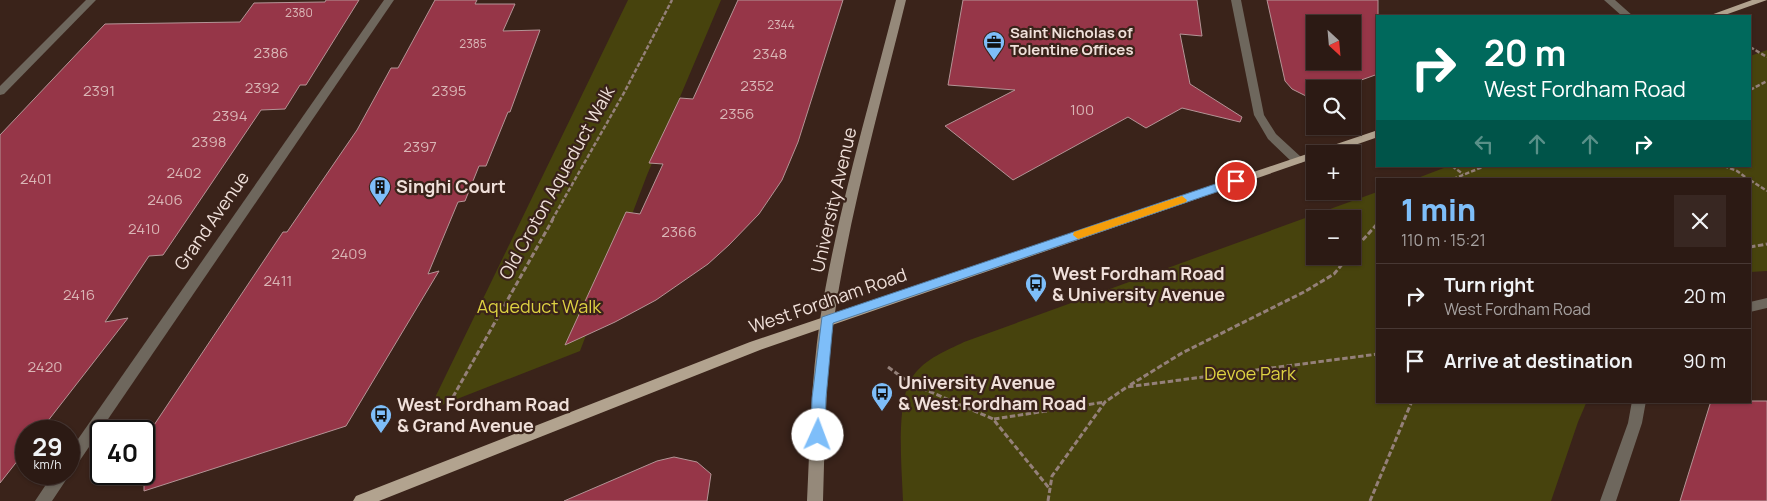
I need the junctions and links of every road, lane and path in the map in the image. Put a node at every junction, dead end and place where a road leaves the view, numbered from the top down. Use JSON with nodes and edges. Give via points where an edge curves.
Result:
{"nodes":[{"id":1,"x":91,"y":0,"type":"edge"},
{"id":2,"x":389,"y":0,"type":"edge"},
{"id":3,"x":672,"y":0,"type":"edge"},
{"id":4,"x":900,"y":0,"type":"edge"},
{"id":5,"x":1236,"y":0,"type":"edge"},
{"id":6,"x":1609,"y":0,"type":"edge"},
{"id":7,"x":1762,"y":0,"type":"edge"},
{"id":8,"x":1627,"y":15,"type":"edge"},
{"id":9,"x":1716,"y":15,"type":"edge"},
{"id":10,"x":1751,"y":48,"type":"edge"},
{"id":11,"x":1767,"y":57,"type":"edge"},
{"id":12,"x":1767,"y":81,"type":"edge"},
{"id":13,"x":1751,"y":89,"type":"edge"},
{"id":14,"x":0,"y":92,"type":"edge"},
{"id":15,"x":1376,"y":133,"type":"edge"},
{"id":16,"x":1341,"y":145,"type":"edge"},
{"id":17,"x":1306,"y":157,"type":"edge"},
{"id":18,"x":1297,"y":160,"type":"junction"},
{"id":19,"x":1453,"y":167,"type":"edge"},
{"id":20,"x":1483,"y":167,"type":"edge"},
{"id":21,"x":1727,"y":167,"type":"edge"},
{"id":22,"x":1734,"y":167,"type":"edge"},
{"id":23,"x":1737,"y":171,"type":"junction"},
{"id":24,"x":1463,"y":175,"type":"junction"},
{"id":25,"x":1456,"y":178,"type":"edge"},
{"id":26,"x":1748,"y":178,"type":"edge"},
{"id":27,"x":1751,"y":180,"type":"edge"},
{"id":28,"x":1767,"y":191,"type":"edge"},
{"id":29,"x":1376,"y":225,"type":"edge"},
{"id":30,"x":1361,"y":242,"type":"edge"},
{"id":31,"x":1767,"y":244,"type":"edge"},
{"id":32,"x":1751,"y":247,"type":"edge"},
{"id":33,"x":1342,"y":265,"type":"edge"},
{"id":34,"x":1767,"y":303,"type":"edge"},
{"id":35,"x":1751,"y":306,"type":"edge"},
{"id":36,"x":827,"y":320,"type":"junction"},
{"id":37,"x":1376,"y":354,"type":"edge"},
{"id":38,"x":888,"y":367,"type":"dead end"},
{"id":39,"x":1127,"y":387,"type":"junction"},
{"id":40,"x":1105,"y":402,"type":"junction"},
{"id":41,"x":1411,"y":403,"type":"edge"},
{"id":42,"x":1639,"y":403,"type":"edge"},
{"id":43,"x":449,"y":404,"type":"dead end"},
{"id":44,"x":993,"y":419,"type":"junction"},
{"id":45,"x":80,"y":448,"type":"edge"},
{"id":46,"x":54,"y":485,"type":"edge"},
{"id":47,"x":1050,"y":488,"type":"junction"},
{"id":48,"x":43,"y":501,"type":"edge"},
{"id":49,"x":361,"y":501,"type":"edge"},
{"id":50,"x":815,"y":501,"type":"edge"},
{"id":51,"x":1048,"y":501,"type":"edge"},
{"id":52,"x":1370,"y":501,"type":"edge"},
{"id":53,"x":1608,"y":501,"type":"edge"}],
"edges":[{"from":1,"to":14,"type":"street"},
{"from":2,"to":45,"type":"street","name":"Grand Avenue"},
{"from":3,"to":43,"type":"path","name":"Old Croton Aqueduct Walk"},
{"from":4,"to":36,"type":"street","name":"University Avenue","via":[[841,243]]},
{"from":5,"to":18,"type":"street","via":[[1259,115],[1272,136]]},
{"from":6,"to":8,"type":"street"},
{"from":7,"to":9,"type":"main road"},
{"from":10,"to":11,"type":"path"},
{"from":12,"to":13,"type":"path"},
{"from":15,"to":16,"type":"main road","name":"West Fordham Road"},
{"from":17,"to":18,"type":"main road","name":"West Fordham Road"},
{"from":18,"to":36,"type":"main road","name":"West Fordham Road"},
{"from":19,"to":24,"type":"path"},
{"from":20,"to":24,"type":"path"},
{"from":21,"to":23,"type":"path"},
{"from":22,"to":23,"type":"path"},
{"from":23,"to":26,"type":"path"},
{"from":24,"to":25,"type":"path"},
{"from":27,"to":28,"type":"path"},
{"from":29,"to":30,"type":"path"},
{"from":31,"to":32,"type":"path"},
{"from":33,"to":39,"type":"path","via":[[1334,274],[1304,292],[1182,353]]},
{"from":34,"to":35,"type":"street"},
{"from":36,"to":49,"type":"main road","name":"West Fordham Road"},
{"from":36,"to":50,"type":"street","name":"University Avenue","via":[[819,398]]},
{"from":37,"to":39,"type":"path"},
{"from":38,"to":44,"type":"path","via":[[910,383]]},
{"from":39,"to":40,"type":"path"},
{"from":40,"to":44,"type":"path"},
{"from":40,"to":47,"type":"path","via":[[1052,476]]},
{"from":41,"to":52,"type":"path"},
{"from":42,"to":53,"type":"street"},
{"from":44,"to":47,"type":"path"},
{"from":46,"to":48,"type":"street"},
{"from":47,"to":51,"type":"path"}]}
